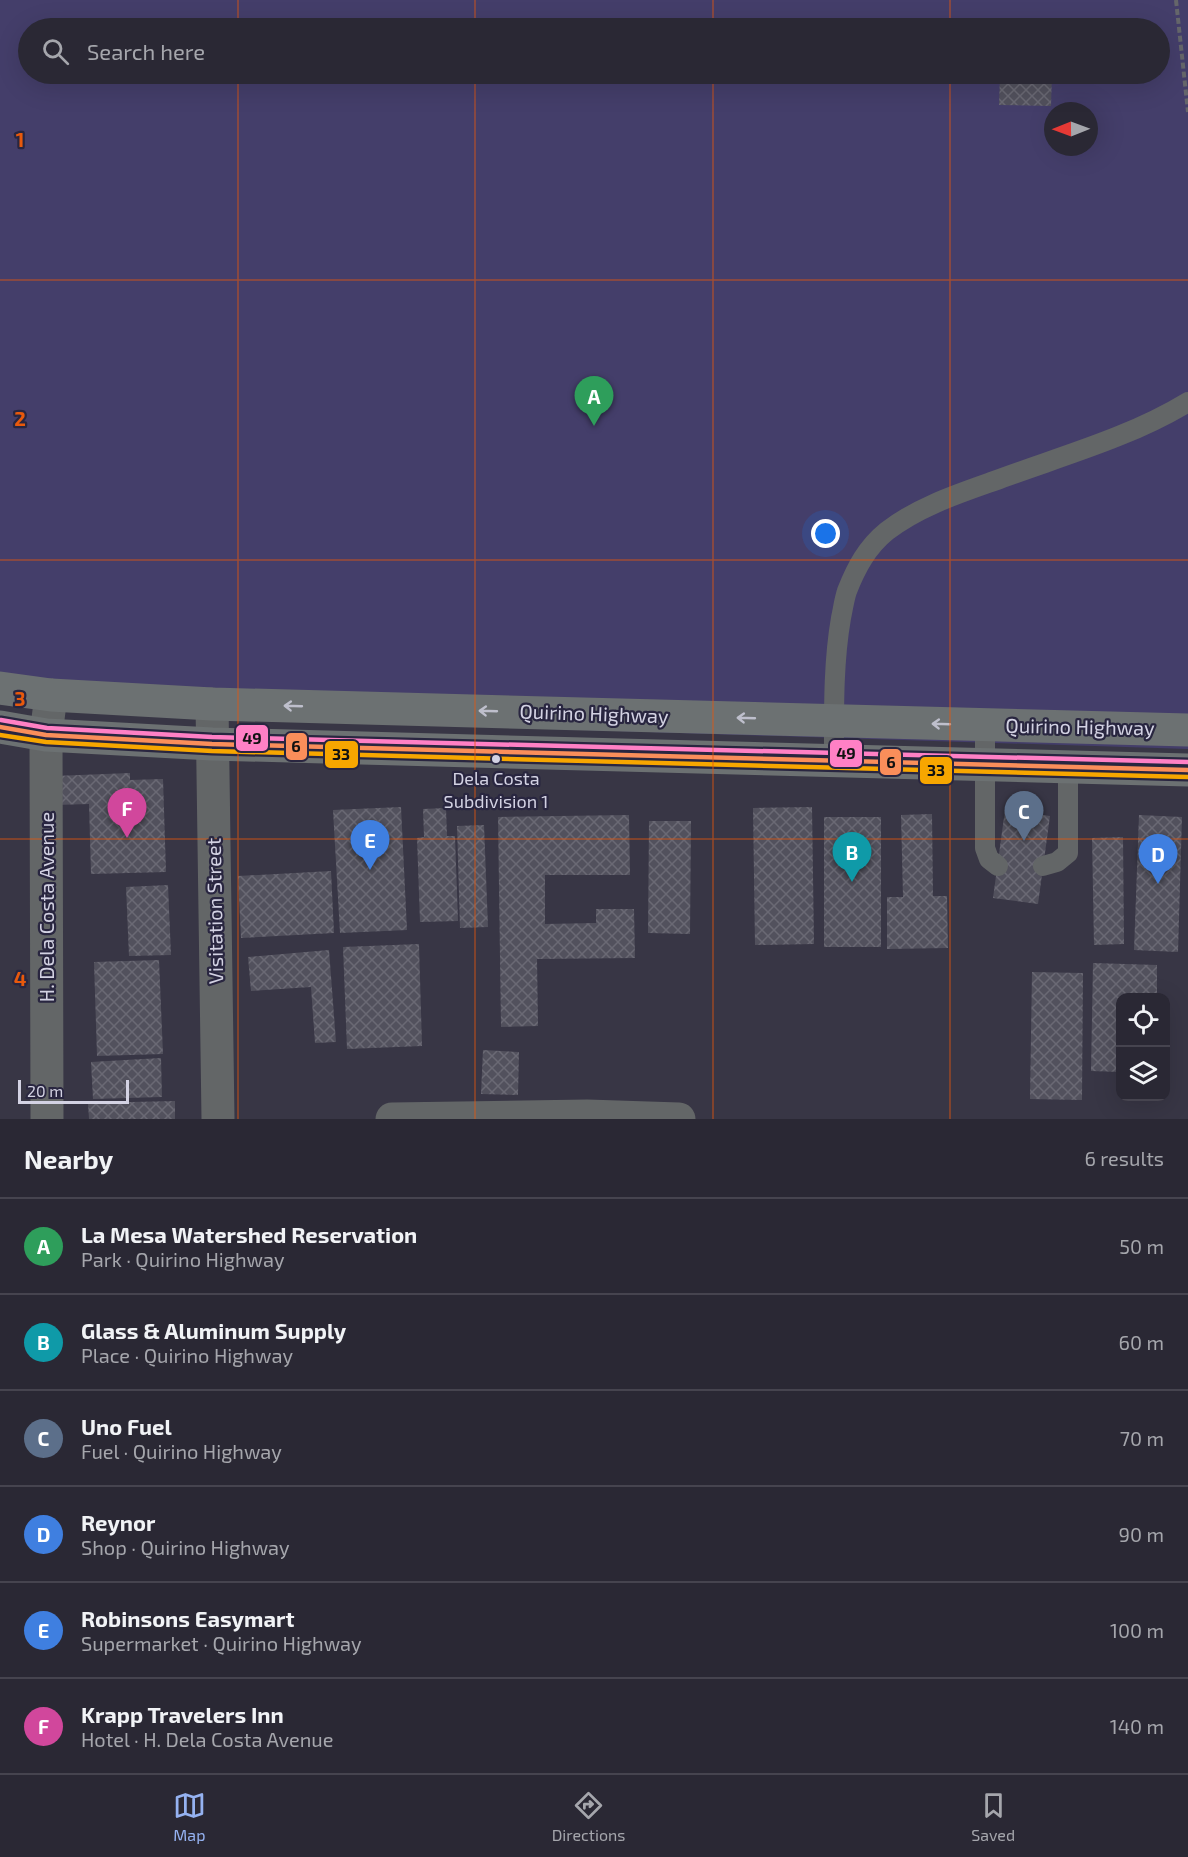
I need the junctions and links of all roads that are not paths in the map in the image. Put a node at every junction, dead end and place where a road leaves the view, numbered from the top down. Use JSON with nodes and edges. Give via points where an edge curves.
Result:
{"nodes":[{"id":1,"x":1188,"y":402,"type":"edge"},
{"id":2,"x":0,"y":688,"type":"edge"},
{"id":3,"x":51,"y":695,"type":"junction"},
{"id":4,"x":212,"y":704,"type":"junction"},
{"id":5,"x":834,"y":721,"type":"junction"},
{"id":6,"x":985,"y":725,"type":"junction"},
{"id":7,"x":0,"y":727,"type":"edge"},
{"id":8,"x":1188,"y":730,"type":"edge"},
{"id":9,"x":46,"y":735,"type":"junction"},
{"id":10,"x":212,"y":744,"type":"junction"},
{"id":11,"x":834,"y":759,"type":"junction"},
{"id":12,"x":986,"y":763,"type":"junction"},
{"id":13,"x":1068,"y":766,"type":"junction"},
{"id":14,"x":1188,"y":770,"type":"edge"},
{"id":15,"x":998,"y":866,"type":"dead end"},
{"id":16,"x":1043,"y":866,"type":"dead end"},
{"id":17,"x":587,"y":1118,"type":"edge"},
{"id":18,"x":47,"y":1119,"type":"edge"},
{"id":19,"x":218,"y":1119,"type":"edge"},
{"id":20,"x":392,"y":1119,"type":"edge"},
{"id":21,"x":679,"y":1119,"type":"edge"}],
"edges":[{"from":1,"to":5,"type":"lane","via":[[1111,438],[951,496],[886,532],[862,557],[846,593],[839,631]]},
{"from":2,"to":3,"type":"main road","name":"Quirino Highway"},
{"from":3,"to":4,"type":"main road","name":"Quirino Highway"},
{"from":3,"to":9,"type":"street","name":"H. Dela Costa Avenue"},
{"from":5,"to":4,"type":"main road","name":"Quirino Highway","one_way":true},
{"from":4,"to":10,"type":"street","name":"Visitation Street"},
{"from":6,"to":5,"type":"main road","name":"Quirino Highway","one_way":true},
{"from":5,"to":11,"type":"lane"},
{"from":6,"to":8,"type":"main road","name":"Quirino Highway"},
{"from":6,"to":12,"type":"lane"},
{"from":7,"to":9,"type":"main road","name":"Quirino Highway"},
{"from":9,"to":10,"type":"main road","name":"Quirino Highway"},
{"from":9,"to":18,"type":"street","name":"H. Dela Costa Avenue"},
{"from":10,"to":11,"type":"main road","name":"Quirino Highway"},
{"from":10,"to":19,"type":"street","name":"Visitation Street"},
{"from":11,"to":12,"type":"main road","name":"Quirino Highway"},
{"from":12,"to":13,"type":"main road","name":"Quirino Highway"},
{"from":12,"to":15,"type":"lane","via":[[985,848],[989,859]]},
{"from":13,"to":14,"type":"main road","name":"Quirino Highway"},
{"from":13,"to":16,"type":"lane","via":[[1068,853]]},
{"from":17,"to":20,"type":"street"},
{"from":17,"to":21,"type":"street"}]}
